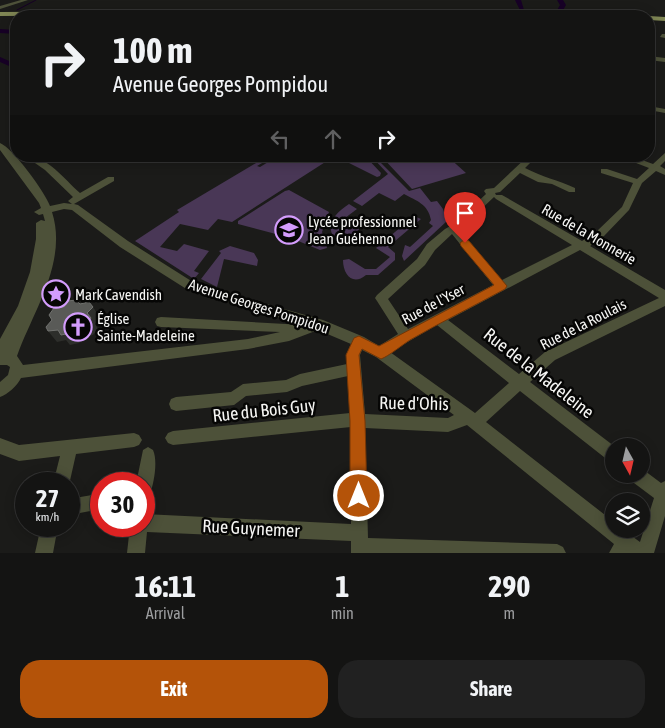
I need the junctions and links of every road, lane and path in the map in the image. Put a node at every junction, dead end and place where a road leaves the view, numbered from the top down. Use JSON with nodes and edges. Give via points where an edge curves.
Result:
{"nodes":[{"id":1,"x":26,"y":0,"type":"edge"},
{"id":2,"x":0,"y":11,"type":"edge"},
{"id":3,"x":2,"y":150,"type":"edge"},
{"id":4,"x":665,"y":156,"type":"edge"},
{"id":5,"x":38,"y":162,"type":"edge"},
{"id":6,"x":526,"y":162,"type":"edge"},
{"id":7,"x":640,"y":162,"type":"edge"},
{"id":8,"x":658,"y":168,"type":"edge"},
{"id":9,"x":520,"y":169,"type":"junction"},
{"id":10,"x":604,"y":171,"type":"dead end"},
{"id":11,"x":111,"y":179,"type":"dead end"},
{"id":12,"x":638,"y":182,"type":"junction"},
{"id":13,"x":572,"y":190,"type":"dead end"},
{"id":14,"x":496,"y":194,"type":"junction"},
{"id":15,"x":78,"y":197,"type":"junction"},
{"id":16,"x":68,"y":206,"type":"junction"},
{"id":17,"x":43,"y":211,"type":"junction"},
{"id":18,"x":453,"y":229,"type":"junction"},
{"id":19,"x":580,"y":246,"type":"junction"},
{"id":20,"x":501,"y":286,"type":"junction"},
{"id":21,"x":665,"y":296,"type":"edge"},
{"id":22,"x":665,"y":301,"type":"edge"},
{"id":23,"x":439,"y":320,"type":"junction"},
{"id":24,"x":162,"y":322,"type":"dead end"},
{"id":25,"x":318,"y":324,"type":"junction"},
{"id":26,"x":305,"y":331,"type":"junction"},
{"id":27,"x":406,"y":336,"type":"junction"},
{"id":28,"x":359,"y":341,"type":"junction"},
{"id":29,"x":381,"y":353,"type":"junction"},
{"id":30,"x":3,"y":356,"type":"edge"},
{"id":31,"x":354,"y":369,"type":"junction"},
{"id":32,"x":17,"y":372,"type":"junction"},
{"id":33,"x":519,"y":383,"type":"junction"},
{"id":34,"x":0,"y":391,"type":"edge"},
{"id":35,"x":176,"y":404,"type":"dead end"},
{"id":36,"x":472,"y":419,"type":"junction"},
{"id":37,"x":358,"y":421,"type":"junction"},
{"id":38,"x":173,"y":438,"type":"dead end"},
{"id":39,"x":134,"y":440,"type":"dead end"},
{"id":40,"x":0,"y":446,"type":"edge"},
{"id":41,"x":70,"y":448,"type":"junction"},
{"id":42,"x":605,"y":449,"type":"edge"},
{"id":43,"x":148,"y":455,"type":"dead end"},
{"id":44,"x":64,"y":472,"type":"edge"},
{"id":45,"x":146,"y":472,"type":"edge"},
{"id":46,"x":650,"y":483,"type":"edge"},
{"id":47,"x":664,"y":492,"type":"edge"},
{"id":48,"x":155,"y":524,"type":"edge"},
{"id":49,"x":48,"y":537,"type":"edge"},
{"id":50,"x":138,"y":537,"type":"edge"},
{"id":51,"x":360,"y":544,"type":"edge"},
{"id":52,"x":628,"y":550,"type":"edge"},
{"id":53,"x":44,"y":553,"type":"edge"},
{"id":54,"x":136,"y":553,"type":"edge"},
{"id":55,"x":557,"y":553,"type":"edge"},
{"id":56,"x":645,"y":553,"type":"edge"}],
"edges":[{"from":1,"to":2,"type":"street"},
{"from":3,"to":17,"type":"street"},
{"from":4,"to":8,"type":"street","name":"Rue de l'Yser"},
{"from":5,"to":15,"type":"street"},
{"from":6,"to":9,"type":"street"},
{"from":7,"to":8,"type":"street"},
{"from":8,"to":12,"type":"street","name":"Rue de l'Yser"},
{"from":9,"to":13,"type":"street"},
{"from":9,"to":14,"type":"street"},
{"from":10,"to":12,"type":"street"},
{"from":11,"to":15,"type":"street"},
{"from":12,"to":19,"type":"street","name":"Rue de l'Yser","via":[[626,208],[600,234]]},
{"from":14,"to":18,"type":"street"},
{"from":14,"to":19,"type":"street","name":"Rue de la Monnerie"},
{"from":15,"to":16,"type":"street"},
{"from":16,"to":17,"type":"street"},
{"from":16,"to":25,"type":"street","name":"Avenue Georges Pompidou","via":[[78,208],[124,244],[192,286]]},
{"from":17,"to":30,"type":"street","via":[[51,244],[47,267]]},
{"from":18,"to":20,"type":"street"},
{"from":18,"to":27,"type":"street","via":[[382,298]]},
{"from":19,"to":20,"type":"street","name":"Rue de l'Yser"},
{"from":19,"to":21,"type":"street","name":"Rue de la Monnerie"},
{"from":20,"to":23,"type":"street","name":"Rue de l'Yser"},
{"from":22,"to":33,"type":"street","name":"Rue de la Roulais","via":[[550,356]]},
{"from":23,"to":27,"type":"street","name":"Rue de l'Yser"},
{"from":23,"to":33,"type":"street","name":"Rue de la Madeleine"},
{"from":24,"to":26,"type":"street"},
{"from":25,"to":26,"type":"street"},
{"from":25,"to":28,"type":"street","name":"Avenue Georges Pompidou"},
{"from":26,"to":32,"type":"street","via":[[248,344]]},
{"from":27,"to":29,"type":"street","name":"Rue de l'Yser"},
{"from":28,"to":29,"type":"street","name":"Avenue Georges Pompidou"},
{"from":28,"to":31,"type":"street","via":[[353,355]]},
{"from":29,"to":36,"type":"street","name":"Avenue Georges Pompidou"},
{"from":30,"to":32,"type":"street","via":[[14,361]]},
{"from":31,"to":35,"type":"street","name":"Rue du Bois Guy","via":[[300,380],[288,386],[243,390],[234,398]]},
{"from":31,"to":37,"type":"street"},
{"from":32,"to":34,"type":"street"},
{"from":33,"to":36,"type":"street","name":"Rue de la Roulais"},
{"from":33,"to":42,"type":"street","name":"Rue de la Madeleine"},
{"from":36,"to":37,"type":"street","name":"Rue d'Ohis","via":[[448,425]]},
{"from":36,"to":52,"type":"street","name":"Avenue Georges Pompidou"},
{"from":37,"to":38,"type":"street","name":"Rue du Bois Guy"},
{"from":37,"to":51,"type":"street"},
{"from":39,"to":41,"type":"street"},
{"from":40,"to":41,"type":"street","via":[[19,453]]},
{"from":41,"to":44,"type":"street"},
{"from":43,"to":45,"type":"street"},
{"from":46,"to":47,"type":"street"},
{"from":47,"to":56,"type":"street"},
{"from":48,"to":51,"type":"street","name":"Rue Guynemer"},
{"from":49,"to":53,"type":"street"},
{"from":50,"to":54,"type":"street"},
{"from":51,"to":55,"type":"street","name":"Rue Guynemer"}]}
